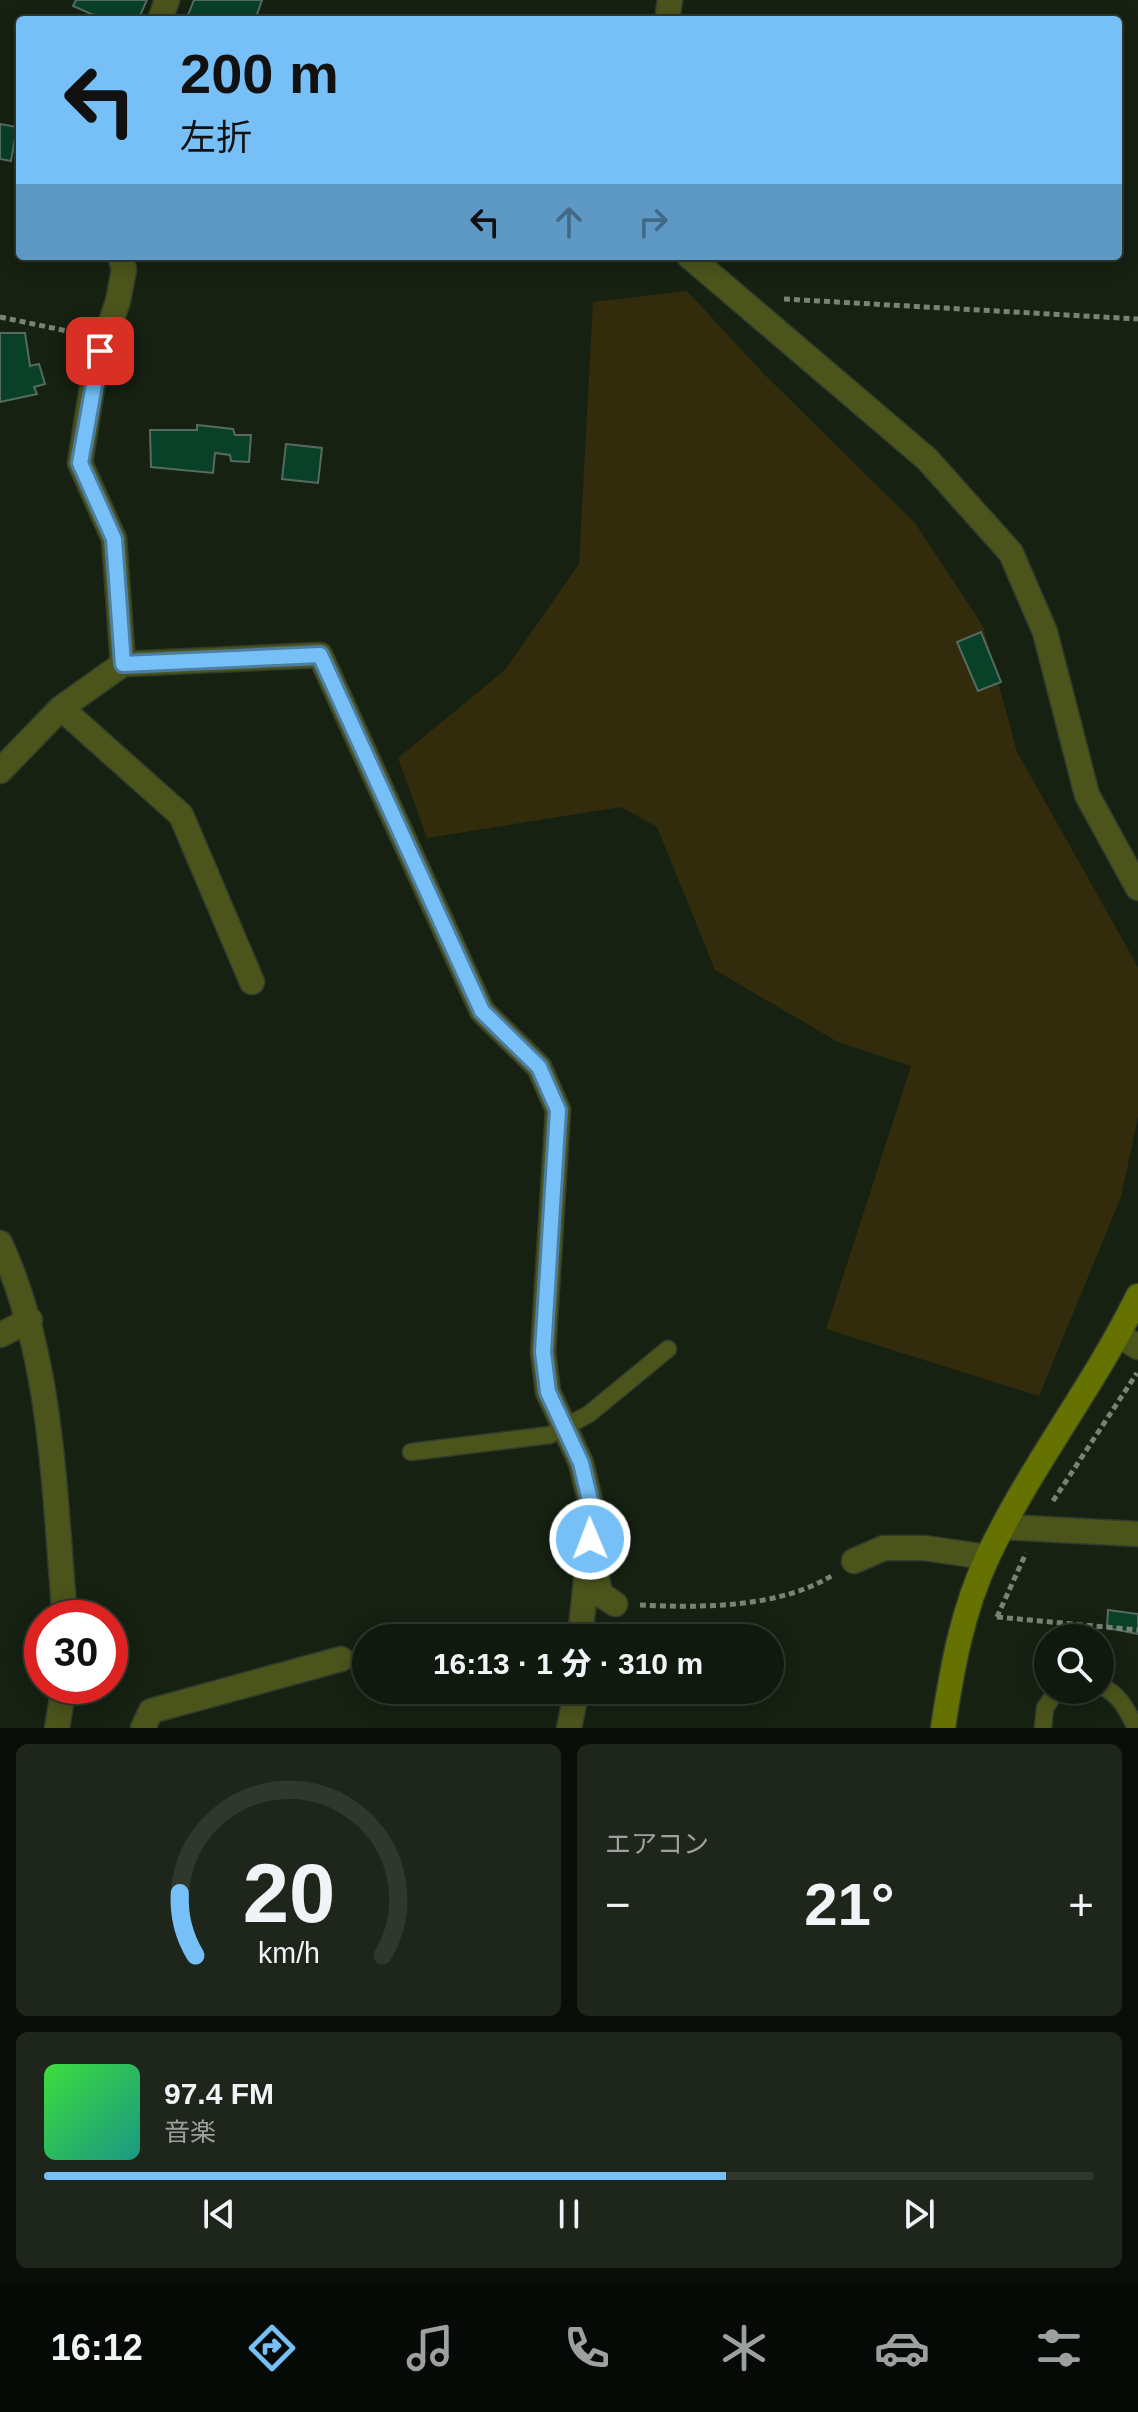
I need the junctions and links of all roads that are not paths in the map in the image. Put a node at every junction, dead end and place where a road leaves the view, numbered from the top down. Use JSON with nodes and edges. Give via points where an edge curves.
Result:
{"nodes":[{"id":1,"x":121,"y":260,"type":"edge"},
{"id":2,"x":693,"y":260,"type":"edge"},
{"id":3,"x":123,"y":664,"type":"junction"},
{"id":4,"x":61,"y":708,"type":"junction"},
{"id":5,"x":0,"y":771,"type":"edge"},
{"id":6,"x":1138,"y":888,"type":"edge"},
{"id":7,"x":252,"y":982,"type":"dead end"},
{"id":8,"x":0,"y":1243,"type":"edge"},
{"id":9,"x":1138,"y":1296,"type":"edge"},
{"id":10,"x":30,"y":1320,"type":"junction"},
{"id":11,"x":0,"y":1335,"type":"edge"},
{"id":12,"x":1128,"y":1341,"type":"edge"},
{"id":13,"x":668,"y":1349,"type":"dead end"},
{"id":14,"x":567,"y":1428,"type":"junction"},
{"id":15,"x":411,"y":1452,"type":"dead end"},
{"id":16,"x":1004,"y":1527,"type":"junction"},
{"id":17,"x":1138,"y":1534,"type":"edge"},
{"id":18,"x":987,"y":1557,"type":"junction"},
{"id":19,"x":854,"y":1561,"type":"road end"},
{"id":20,"x":587,"y":1565,"type":"junction"},
{"id":21,"x":63,"y":1600,"type":"edge"},
{"id":22,"x":615,"y":1604,"type":"road end"},
{"id":23,"x":581,"y":1624,"type":"edge"},
{"id":24,"x":341,"y":1659,"type":"dead end"},
{"id":25,"x":1114,"y":1694,"type":"edge"},
{"id":26,"x":61,"y":1704,"type":"edge"},
{"id":27,"x":574,"y":1704,"type":"edge"},
{"id":28,"x":1048,"y":1704,"type":"edge"},
{"id":29,"x":1132,"y":1727,"type":"edge"},
{"id":30,"x":57,"y":1728,"type":"edge"},
{"id":31,"x":143,"y":1728,"type":"edge"},
{"id":32,"x":569,"y":1728,"type":"edge"},
{"id":33,"x":943,"y":1728,"type":"edge"},
{"id":34,"x":1043,"y":1728,"type":"edge"}],
"edges":[{"from":1,"to":3,"type":"street","via":[[118,301],[100,351],[80,463],[114,539]]},
{"from":2,"to":6,"type":"street","via":[[927,459],[1011,553],[1045,632],[1087,795]]},
{"from":3,"to":4,"type":"street"},
{"from":3,"to":14,"type":"street","via":[[320,655],[482,1011],[539,1067],[558,1110],[543,1352],[548,1392]]},
{"from":4,"to":5,"type":"street"},
{"from":4,"to":7,"type":"street","via":[[181,815]]},
{"from":8,"to":10,"type":"street"},
{"from":9,"to":12,"type":"street"},
{"from":10,"to":11,"type":"street"},
{"from":10,"to":21,"type":"street"},
{"from":12,"to":16,"type":"street","via":[[1058,1431]]},
{"from":13,"to":14,"type":"lane"},
{"from":14,"to":15,"type":"lane","via":[[550,1435]]},
{"from":14,"to":20,"type":"street","via":[[593,1513]]},
{"from":16,"to":17,"type":"street"},
{"from":16,"to":18,"type":"street"},
{"from":18,"to":19,"type":"street","via":[[884,1548]]},
{"from":18,"to":33,"type":"street","via":[[956,1641]]},
{"from":20,"to":22,"type":"street","via":[[600,1594]]},
{"from":20,"to":23,"type":"street"},
{"from":24,"to":31,"type":"street","via":[[151,1711]]},
{"from":25,"to":29,"type":"lane","via":[[1126,1707]]},
{"from":26,"to":30,"type":"street"},
{"from":27,"to":32,"type":"street"},
{"from":28,"to":34,"type":"lane"}]}
